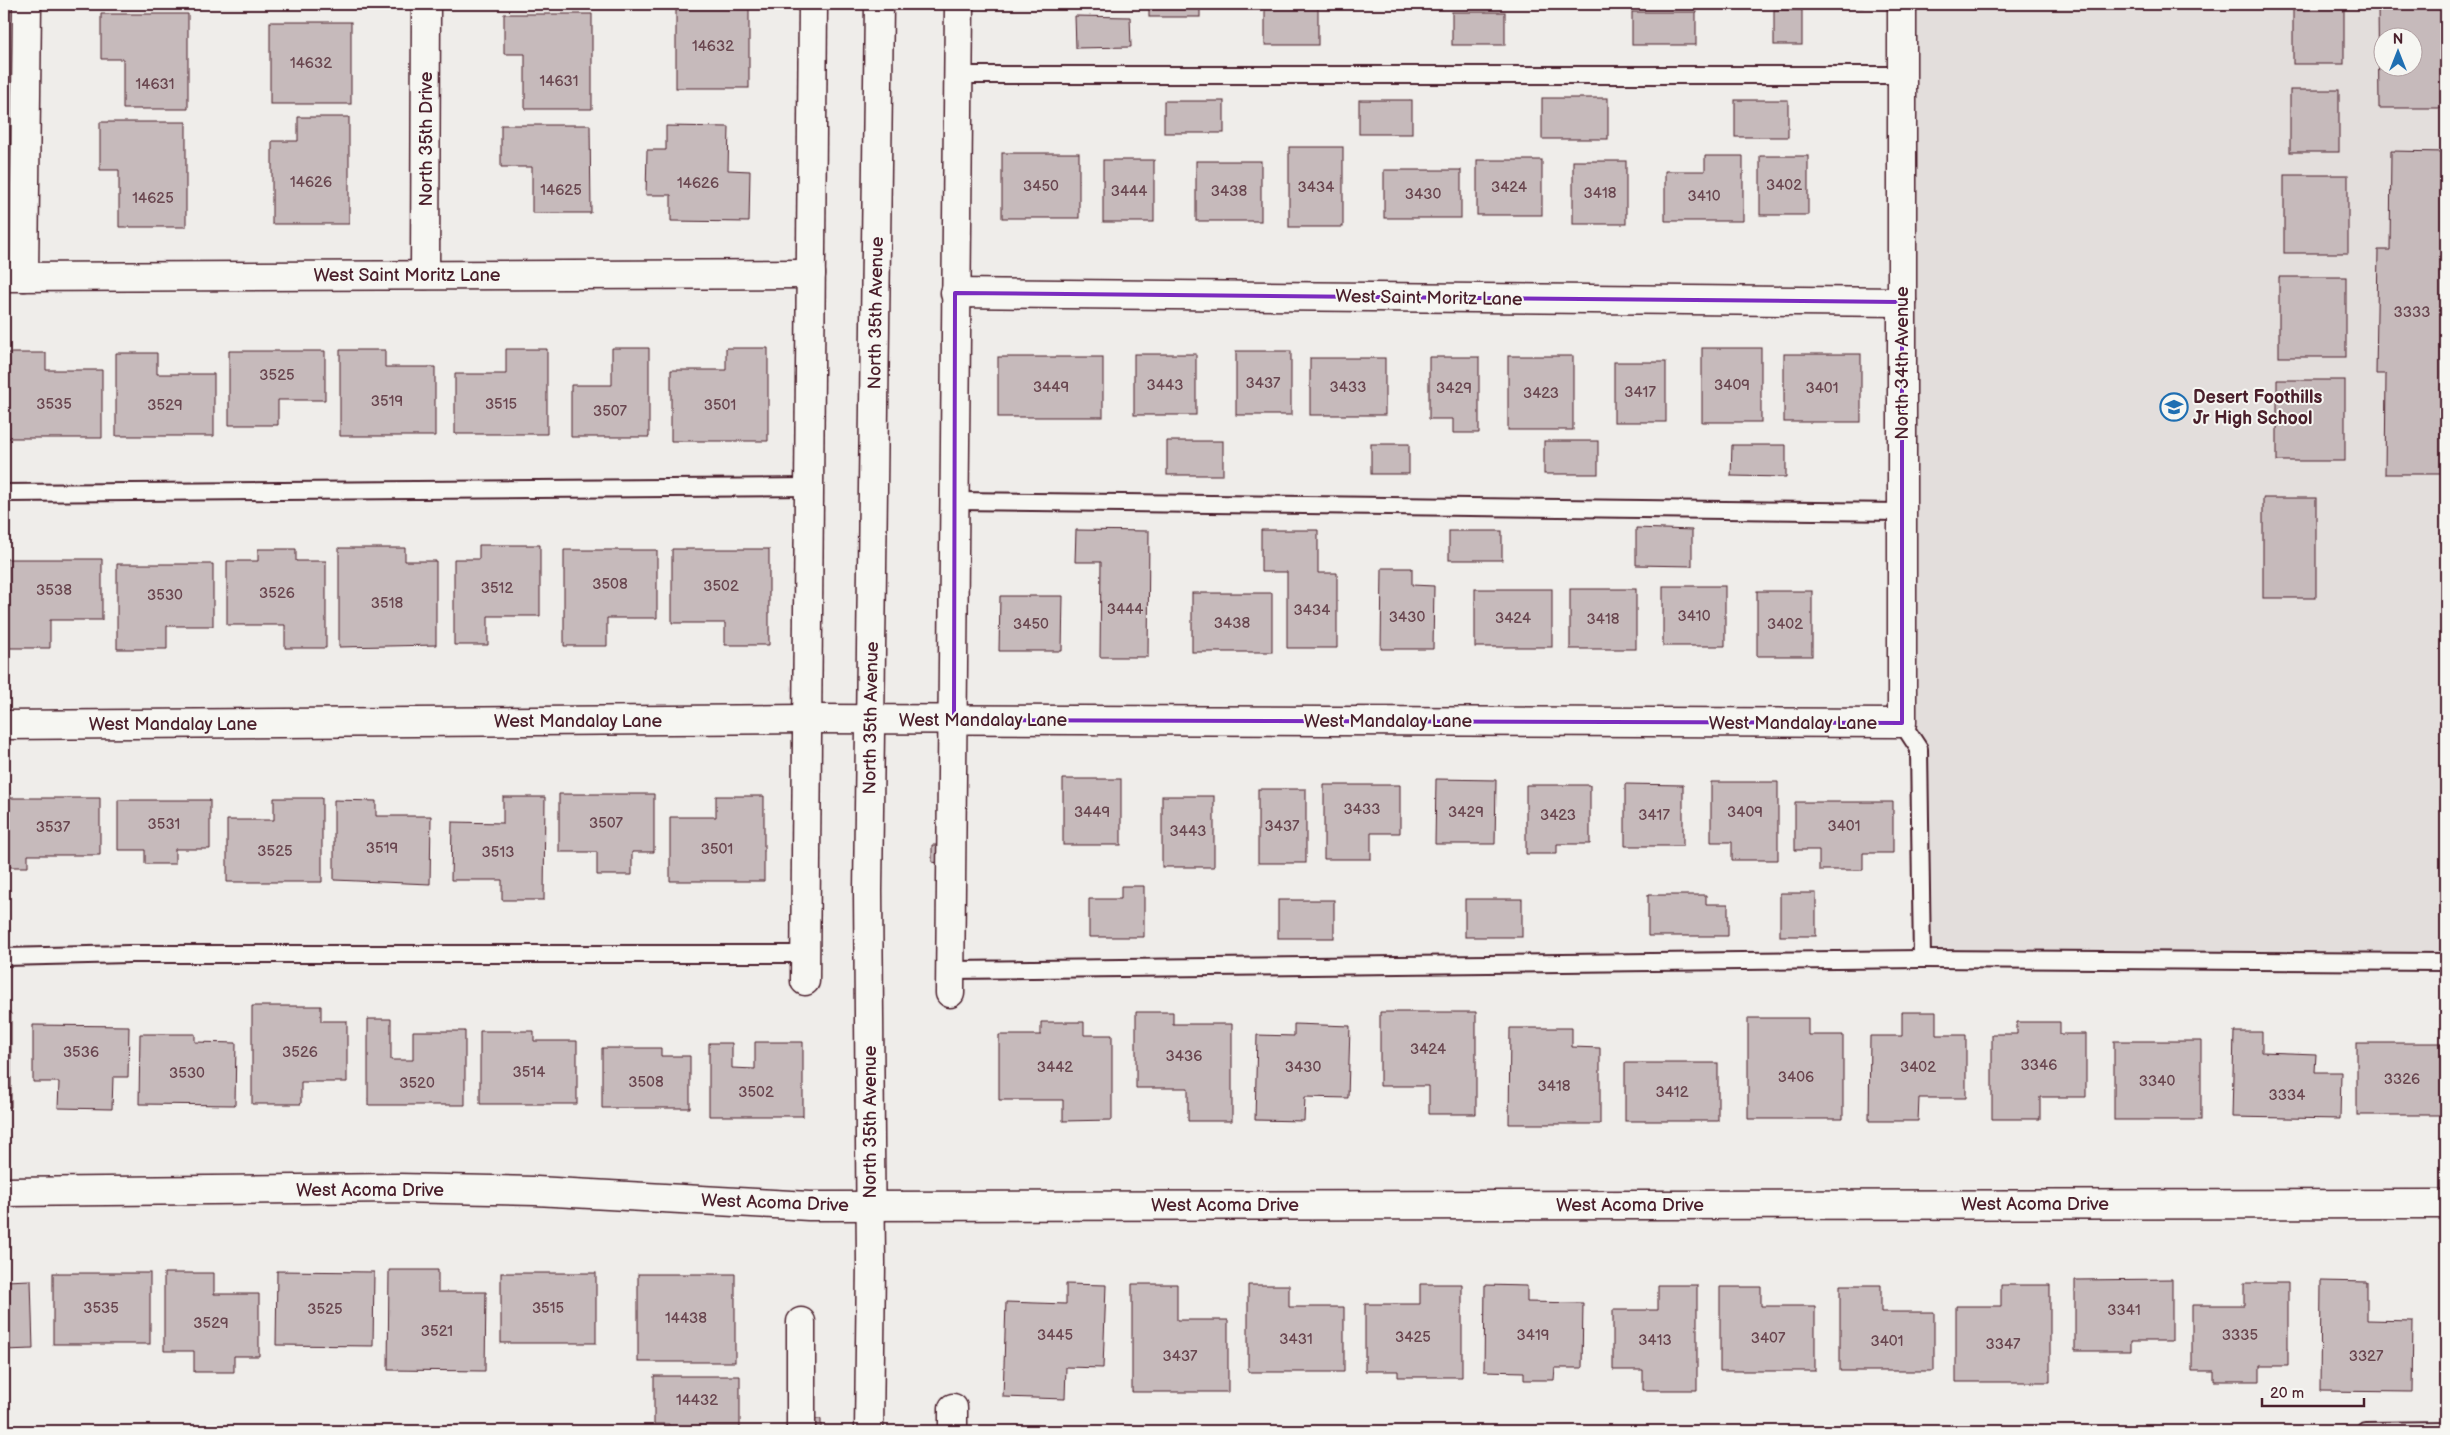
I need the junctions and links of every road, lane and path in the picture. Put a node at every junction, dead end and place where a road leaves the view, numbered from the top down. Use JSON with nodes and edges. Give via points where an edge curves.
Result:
{"nodes":[{"id":1,"x":27,"y":4,"type":"edge"},
{"id":2,"x":426,"y":4,"type":"edge"},
{"id":3,"x":813,"y":4,"type":"edge"},
{"id":4,"x":878,"y":4,"type":"edge"},
{"id":5,"x":959,"y":4,"type":"edge"},
{"id":6,"x":1902,"y":4,"type":"edge"},
{"id":7,"x":958,"y":74,"type":"junction"},
{"id":8,"x":1902,"y":74,"type":"junction"},
{"id":9,"x":811,"y":274,"type":"junction"},
{"id":10,"x":425,"y":275,"type":"junction"},
{"id":11,"x":14,"y":277,"type":"edge"},
{"id":12,"x":956,"y":293,"type":"junction"},
{"id":13,"x":1902,"y":302,"type":"junction"},
{"id":14,"x":810,"y":487,"type":"junction"},
{"id":15,"x":4,"y":493,"type":"edge"},
{"id":16,"x":954,"y":500,"type":"junction"},
{"id":17,"x":1902,"y":512,"type":"junction"},
{"id":18,"x":808,"y":719,"type":"junction"},
{"id":19,"x":872,"y":720,"type":"junction"},
{"id":20,"x":954,"y":720,"type":"junction"},
{"id":21,"x":1902,"y":723,"type":"junction"},
{"id":22,"x":4,"y":725,"type":"edge"},
{"id":23,"x":4,"y":957,"type":"edge"},
{"id":24,"x":1922,"y":959,"type":"junction"},
{"id":25,"x":2446,"y":962,"type":"edge"},
{"id":26,"x":805,"y":968,"type":"joint"},
{"id":27,"x":950,"y":981,"type":"joint"},
{"id":28,"x":4,"y":1192,"type":"edge"},
{"id":29,"x":2446,"y":1204,"type":"edge"},
{"id":30,"x":870,"y":1206,"type":"junction"},
{"id":31,"x":801,"y":1322,"type":"dead end"},
{"id":32,"x":2446,"y":1430,"type":"edge"},
{"id":33,"x":801,"y":1431,"type":"edge"},
{"id":34,"x":869,"y":1431,"type":"edge"},
{"id":35,"x":2365,"y":1431,"type":"edge"}],
"edges":[{"from":1,"to":11,"type":"street"},
{"from":2,"to":10,"type":"street","name":"North 35th Drive"},
{"from":3,"to":9,"type":"street"},
{"from":4,"to":19,"type":"street","name":"North 35th Avenue"},
{"from":5,"to":7,"type":"street"},
{"from":6,"to":8,"type":"street","name":"North 34th Avenue"},
{"from":7,"to":8,"type":"lane"},
{"from":7,"to":12,"type":"street"},
{"from":8,"to":13,"type":"street","name":"North 34th Avenue"},
{"from":9,"to":10,"type":"street","name":"West Saint Moritz Lane"},
{"from":9,"to":14,"type":"street"},
{"from":10,"to":11,"type":"street","name":"West Saint Moritz Lane"},
{"from":12,"to":13,"type":"street","name":"West Saint Moritz Lane"},
{"from":12,"to":16,"type":"street"},
{"from":13,"to":17,"type":"street","name":"North 34th Avenue"},
{"from":14,"to":15,"type":"lane"},
{"from":14,"to":18,"type":"street"},
{"from":16,"to":17,"type":"lane"},
{"from":16,"to":20,"type":"street"},
{"from":17,"to":21,"type":"street","name":"North 34th Avenue"},
{"from":18,"to":19,"type":"street","name":"West Mandalay Lane"},
{"from":18,"to":22,"type":"street","name":"West Mandalay Lane"},
{"from":18,"to":26,"type":"street"},
{"from":19,"to":20,"type":"street","name":"West Mandalay Lane"},
{"from":19,"to":30,"type":"street","name":"North 35th Avenue","via":[[868,891]]},
{"from":20,"to":21,"type":"street","name":"West Mandalay Lane"},
{"from":20,"to":27,"type":"street"},
{"from":21,"to":24,"type":"lane","via":[[1919,749]]},
{"from":23,"to":26,"type":"lane","via":[[129,954]]},
{"from":24,"to":25,"type":"lane"},
{"from":24,"to":27,"type":"lane"},
{"from":28,"to":30,"type":"street","name":"West Acoma Drive","via":[[418,1189]]},
{"from":29,"to":30,"type":"street","name":"West Acoma Drive"},
{"from":30,"to":34,"type":"street","name":"North 35th Avenue"},
{"from":31,"to":33,"type":"street"},
{"from":32,"to":35,"type":"lane"}]}
